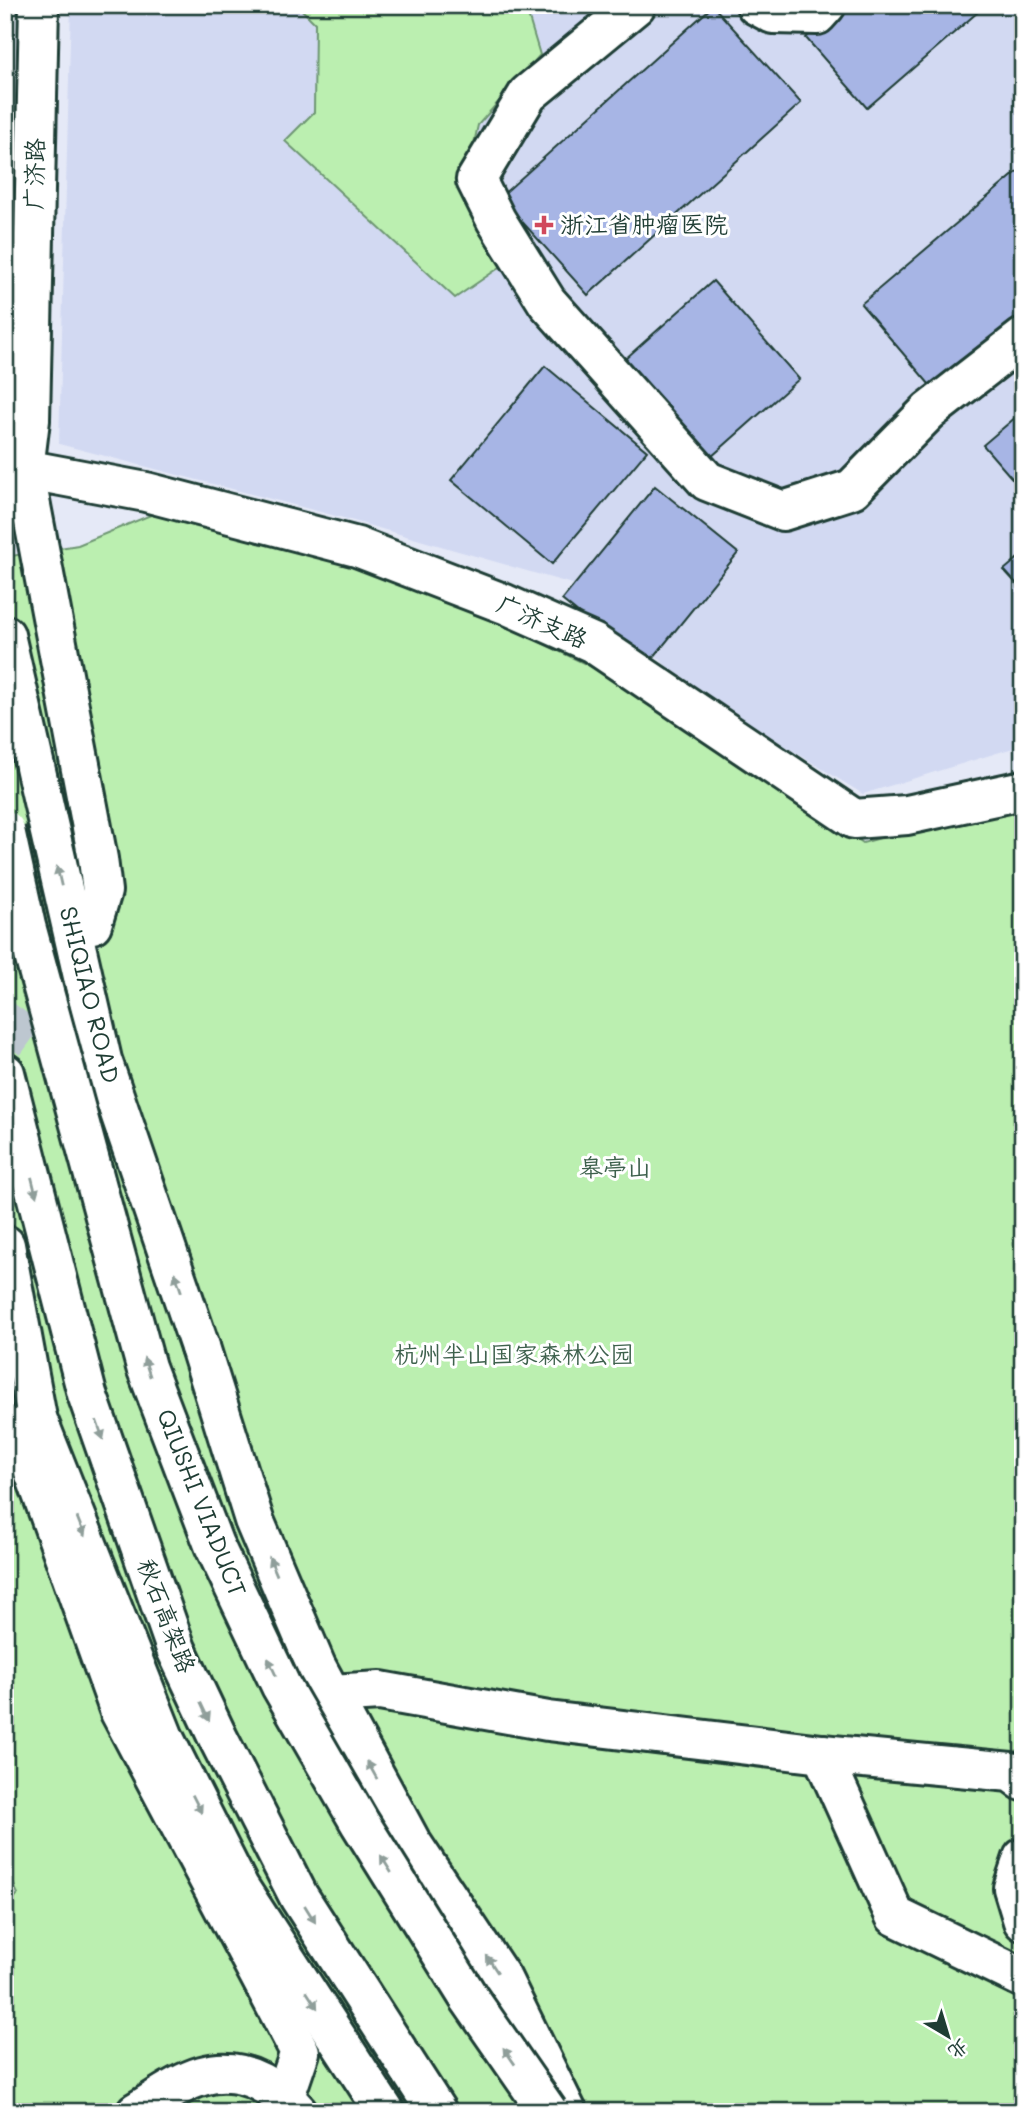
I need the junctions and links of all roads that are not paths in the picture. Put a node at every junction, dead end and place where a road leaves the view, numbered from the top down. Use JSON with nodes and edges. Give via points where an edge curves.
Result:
{"nodes":[{"id":1,"x":39,"y":5,"type":"edge"},
{"id":2,"x":636,"y":5,"type":"edge"},
{"id":3,"x":756,"y":5,"type":"edge"},
{"id":4,"x":827,"y":5,"type":"edge"},
{"id":5,"x":1023,"y":338,"type":"edge"},
{"id":6,"x":15,"y":472,"type":"edge"},
{"id":7,"x":5,"y":635,"type":"edge"},
{"id":8,"x":1023,"y":790,"type":"edge"},
{"id":9,"x":5,"y":830,"type":"edge"},
{"id":10,"x":92,"y":924,"type":"tunnel mouth"},
{"id":11,"x":5,"y":1073,"type":"edge"},
{"id":12,"x":5,"y":1245,"type":"edge"},
{"id":13,"x":21,"y":1421,"type":"edge"},
{"id":14,"x":331,"y":1694,"type":"junction"},
{"id":15,"x":822,"y":1754,"type":"junction"},
{"id":16,"x":1023,"y":1781,"type":"edge"},
{"id":17,"x":1023,"y":1858,"type":"edge"},
{"id":18,"x":1023,"y":1922,"type":"edge"},
{"id":19,"x":1023,"y":1978,"type":"edge"},
{"id":20,"x":291,"y":2104,"type":"edge"},
{"id":21,"x":136,"y":2112,"type":"edge"},
{"id":22,"x":385,"y":2112,"type":"edge"},
{"id":23,"x":437,"y":2112,"type":"edge"},
{"id":24,"x":548,"y":2112,"type":"edge"},
{"id":25,"x":567,"y":2112,"type":"edge"}],
"edges":[{"from":1,"to":6,"type":"main road","name":"广济路","via":[[30,420]]},
{"from":2,"to":5,"type":"main road","via":[[527,94],[476,180],[547,302],[707,481],[783,512],[852,489],[929,411]]},
{"from":3,"to":4,"type":"main road","via":[[773,14],[817,15]]},
{"from":6,"to":8,"type":"main road","name":"广济支路","via":[[146,492],[357,547],[505,604],[593,643],[854,819],[907,815]]},
{"from":6,"to":10,"type":"main road","name":"广济路","via":[[97,859],[102,891]]},
{"from":14,"to":7,"type":"main road","name":"SHIQIAO ROAD","one_way":true,"via":[[254,1520],[102,1060]]},
{"from":24,"to":9,"type":"main road","name":"QIUSHI VIADUCT","one_way":true,"bridge":true,"via":[[469,1998],[360,1823],[281,1686],[214,1545],[146,1367],[26,926]]},
{"from":11,"to":23,"type":"main road","name":"秋石高架路","one_way":true,"via":[[87,1394],[176,1649],[299,1897]]},
{"from":12,"to":13,"type":"main road"},
{"from":13,"to":20,"type":"main road","via":[[13,1429],[32,1466],[120,1712],[300,2052]]},
{"from":13,"to":22,"type":"main road","one_way":true,"via":[[170,1750],[239,1887]]},
{"from":14,"to":15,"type":"main road","via":[[380,1691],[548,1721]]},
{"from":25,"to":14,"type":"main road","name":"SHIQIAO ROAD","one_way":true,"via":[[502,1979],[411,1842]]},
{"from":15,"to":16,"type":"main road","via":[[1011,1772]]},
{"from":15,"to":19,"type":"main road","via":[[894,1916]]},
{"from":17,"to":18,"type":"main road","via":[[1013,1888]]},
{"from":20,"to":21,"type":"main road","via":[[242,2073],[216,2071],[180,2085]]}]}
